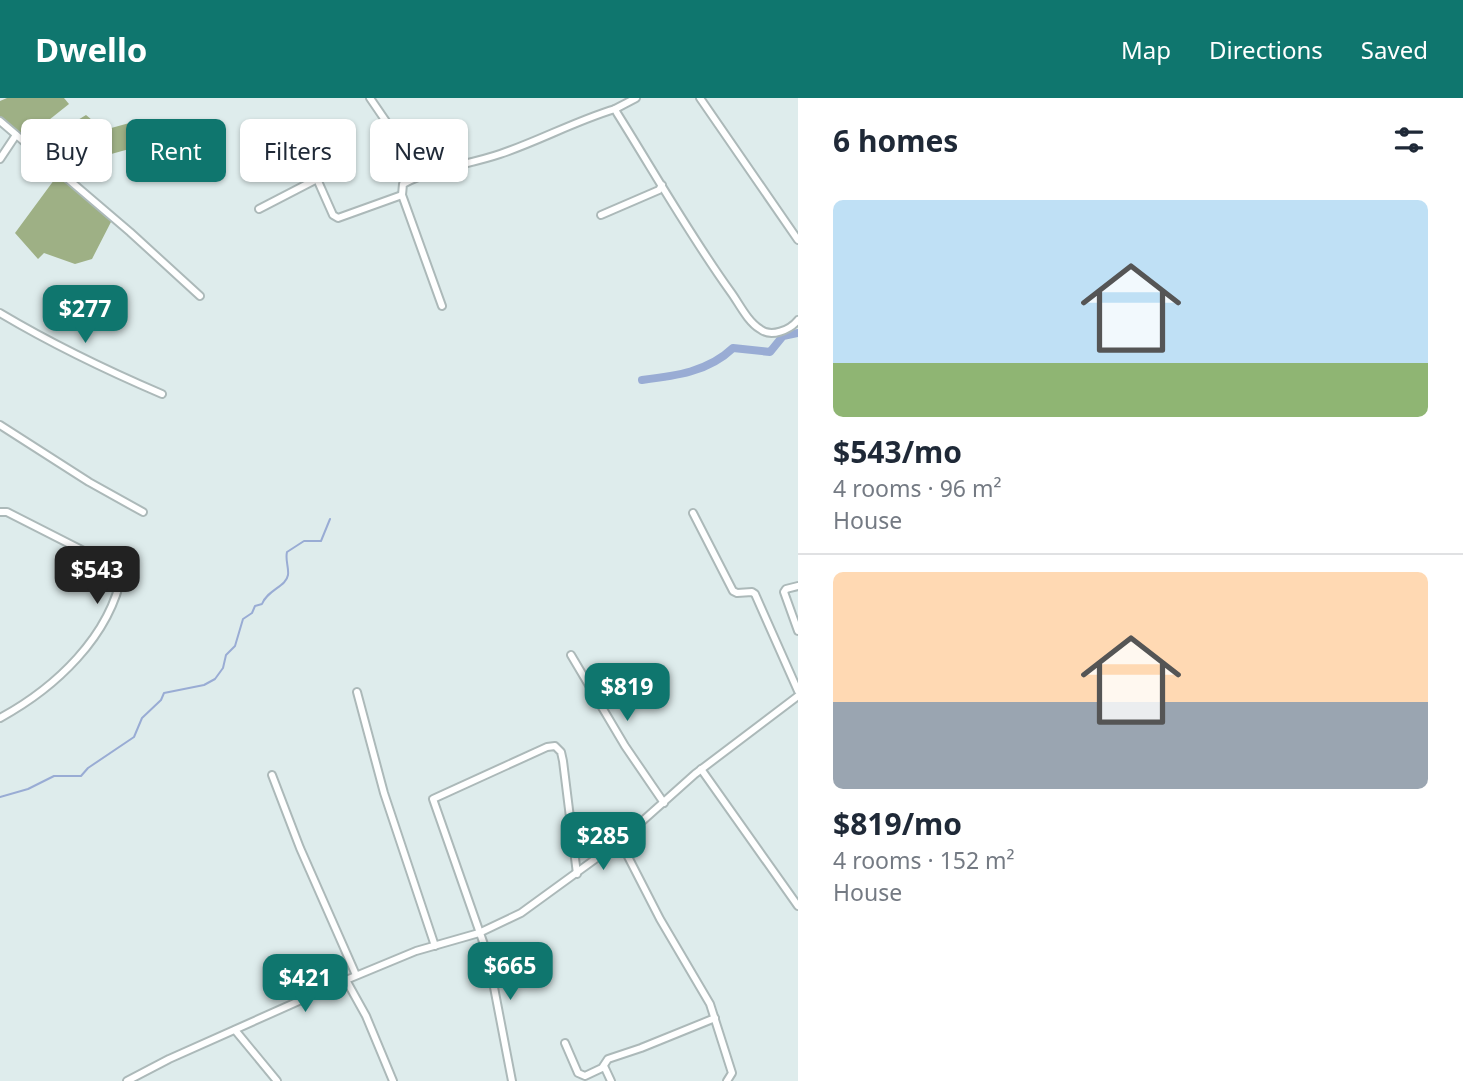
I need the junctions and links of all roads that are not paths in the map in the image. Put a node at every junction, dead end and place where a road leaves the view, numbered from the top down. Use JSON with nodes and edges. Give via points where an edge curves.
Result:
{"nodes":[{"id":1,"x":370,"y":98,"type":"edge"},
{"id":2,"x":636,"y":98,"type":"edge"},
{"id":3,"x":700,"y":98,"type":"edge"},
{"id":4,"x":615,"y":109,"type":"junction"},
{"id":5,"x":384,"y":119,"type":"edge"},
{"id":6,"x":0,"y":121,"type":"edge"},
{"id":7,"x":16,"y":135,"type":"junction"},
{"id":8,"x":0,"y":159,"type":"edge"},
{"id":9,"x":468,"y":164,"type":"edge"},
{"id":10,"x":407,"y":182,"type":"edge"},
{"id":11,"x":662,"y":185,"type":"junction"},
{"id":12,"x":402,"y":195,"type":"junction"},
{"id":13,"x":259,"y":209,"type":"dead end"},
{"id":14,"x":601,"y":215,"type":"dead end"},
{"id":15,"x":798,"y":240,"type":"edge"},
{"id":16,"x":200,"y":296,"type":"dead end"},
{"id":17,"x":442,"y":306,"type":"dead end"},
{"id":18,"x":0,"y":313,"type":"edge"},
{"id":19,"x":798,"y":320,"type":"edge"},
{"id":20,"x":162,"y":394,"type":"dead end"},
{"id":21,"x":0,"y":425,"type":"edge"},
{"id":22,"x":0,"y":512,"type":"edge"},
{"id":23,"x":143,"y":512,"type":"dead end"},
{"id":24,"x":693,"y":513,"type":"dead end"},
{"id":25,"x":798,"y":586,"type":"edge"},
{"id":26,"x":798,"y":631,"type":"edge"},
{"id":27,"x":571,"y":655,"type":"dead end"},
{"id":28,"x":357,"y":692,"type":"dead end"},
{"id":29,"x":798,"y":694,"type":"edge"},
{"id":30,"x":0,"y":718,"type":"edge"},
{"id":31,"x":701,"y":769,"type":"junction"},
{"id":32,"x":272,"y":775,"type":"dead end"},
{"id":33,"x":664,"y":803,"type":"junction"},
{"id":34,"x":620,"y":841,"type":"junction"},
{"id":35,"x":577,"y":874,"type":"junction"},
{"id":36,"x":798,"y":906,"type":"edge"},
{"id":37,"x":479,"y":933,"type":"junction"},
{"id":38,"x":435,"y":946,"type":"junction"},
{"id":39,"x":356,"y":975,"type":"junction"},
{"id":40,"x":346,"y":980,"type":"junction"},
{"id":41,"x":715,"y":1018,"type":"junction"},
{"id":42,"x":235,"y":1030,"type":"junction"},
{"id":43,"x":565,"y":1043,"type":"dead end"},
{"id":44,"x":604,"y":1066,"type":"junction"},
{"id":45,"x":145,"y":1071,"type":"junction"},
{"id":46,"x":732,"y":1073,"type":"junction"},
{"id":47,"x":127,"y":1081,"type":"edge"},
{"id":48,"x":151,"y":1081,"type":"edge"},
{"id":49,"x":276,"y":1081,"type":"edge"},
{"id":50,"x":393,"y":1081,"type":"edge"},
{"id":51,"x":512,"y":1081,"type":"edge"},
{"id":52,"x":611,"y":1081,"type":"edge"},
{"id":53,"x":727,"y":1081,"type":"edge"},
{"id":54,"x":739,"y":1081,"type":"edge"}],
"edges":[{"from":1,"to":5,"type":"street"},
{"from":2,"to":4,"type":"street"},
{"from":3,"to":15,"type":"street"},
{"from":4,"to":9,"type":"street"},
{"from":4,"to":11,"type":"street"},
{"from":6,"to":7,"type":"street"},
{"from":7,"to":8,"type":"street"},
{"from":7,"to":16,"type":"street"},
{"from":10,"to":12,"type":"street"},
{"from":11,"to":14,"type":"street"},
{"from":11,"to":19,"type":"street","via":[[717,273],[760,330],[779,332]]},
{"from":12,"to":13,"type":"street","via":[[336,217],[317,179]]},
{"from":12,"to":17,"type":"street"},
{"from":18,"to":20,"type":"street","via":[[49,342]]},
{"from":21,"to":23,"type":"street"},
{"from":22,"to":30,"type":"street","via":[[122,573],[106,620],[87,647],[31,700]]},
{"from":24,"to":29,"type":"street","via":[[733,591],[755,594]]},
{"from":25,"to":26,"type":"street","via":[[784,592]]},
{"from":27,"to":33,"type":"street"},
{"from":28,"to":38,"type":"street","via":[[387,802]]},
{"from":29,"to":31,"type":"street"},
{"from":31,"to":33,"type":"street"},
{"from":31,"to":36,"type":"street"},
{"from":32,"to":39,"type":"street"},
{"from":33,"to":34,"type":"street"},
{"from":34,"to":35,"type":"street"},
{"from":34,"to":41,"type":"street"},
{"from":35,"to":37,"type":"street","via":[[521,913]]},
{"from":35,"to":37,"type":"street","via":[[563,761],[557,748],[549,746],[435,798]]},
{"from":37,"to":38,"type":"street"},
{"from":37,"to":51,"type":"street","via":[[493,977]]},
{"from":38,"to":39,"type":"street"},
{"from":39,"to":40,"type":"street"},
{"from":40,"to":42,"type":"street"},
{"from":40,"to":50,"type":"street"},
{"from":41,"to":44,"type":"street","via":[[608,1059]]},
{"from":41,"to":46,"type":"street"},
{"from":42,"to":45,"type":"street"},
{"from":42,"to":49,"type":"street"},
{"from":43,"to":44,"type":"street","via":[[579,1076]]},
{"from":44,"to":52,"type":"street"},
{"from":45,"to":47,"type":"street"},
{"from":45,"to":48,"type":"street"},
{"from":46,"to":53,"type":"street"},
{"from":46,"to":54,"type":"street"}]}
